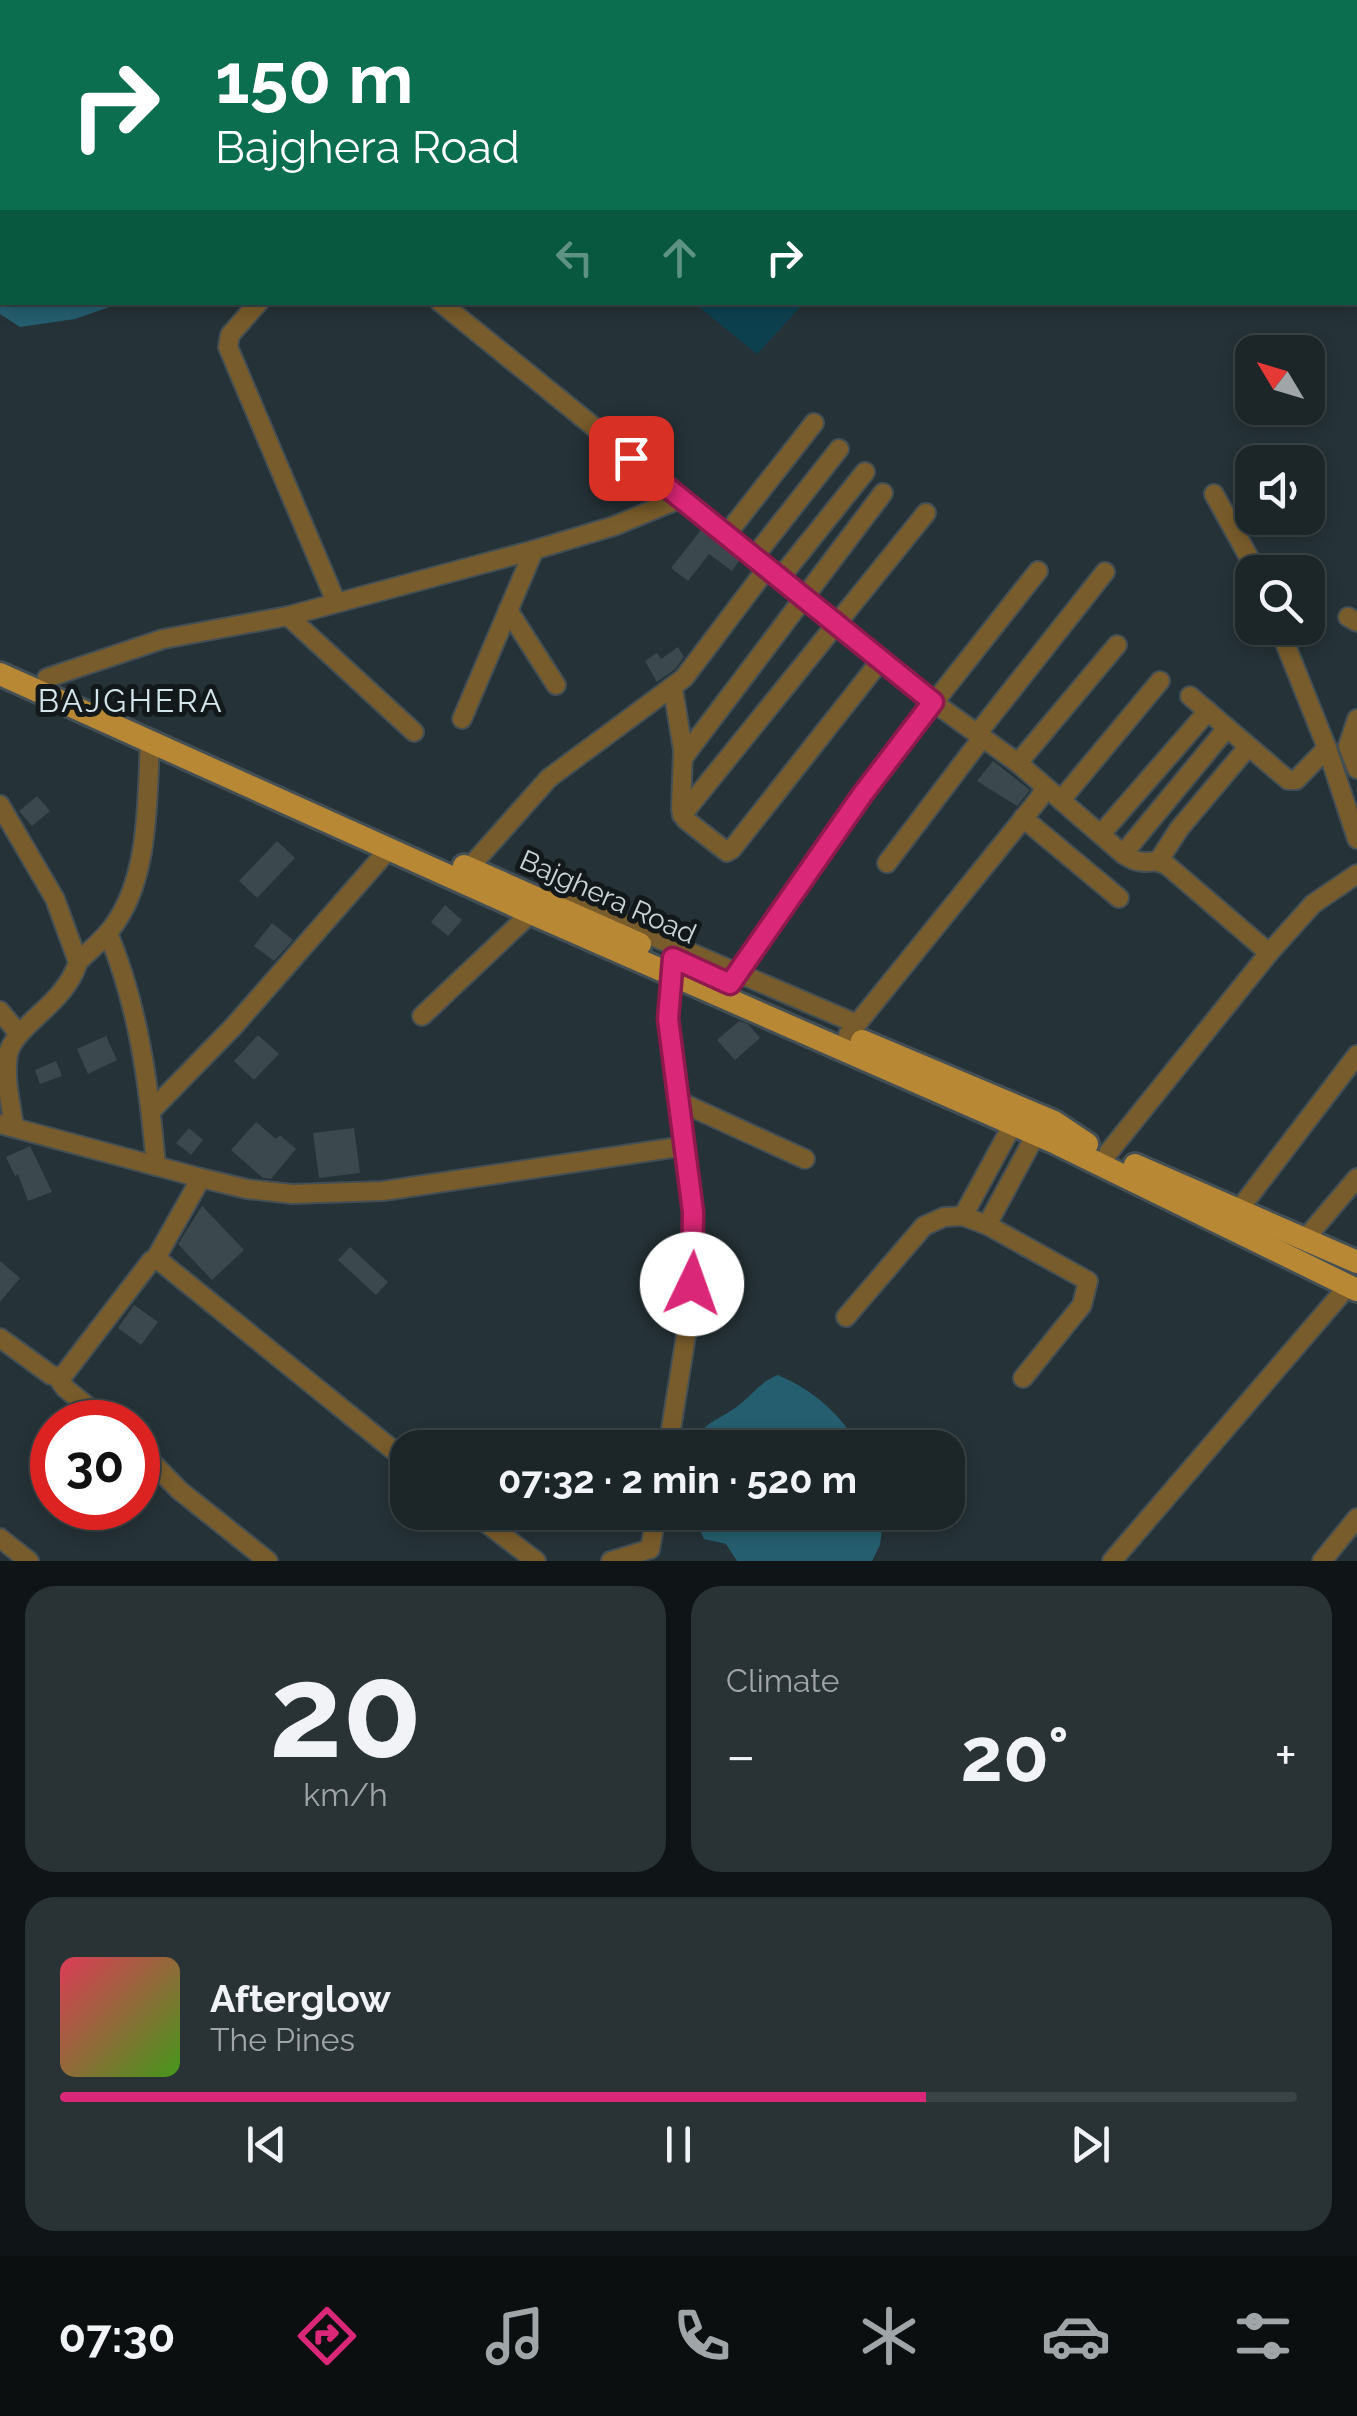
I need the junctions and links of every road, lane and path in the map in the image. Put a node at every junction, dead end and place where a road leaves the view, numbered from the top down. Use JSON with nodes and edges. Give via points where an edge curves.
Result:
{"nodes":[{"id":1,"x":256,"y":305,"type":"edge"},
{"id":2,"x":444,"y":305,"type":"edge"},
{"id":3,"x":814,"y":423,"type":"dead end"},
{"id":4,"x":839,"y":449,"type":"dead end"},
{"id":5,"x":864,"y":472,"type":"dead end"},
{"id":6,"x":883,"y":493,"type":"dead end"},
{"id":7,"x":1214,"y":494,"type":"dead end"},
{"id":8,"x":682,"y":498,"type":"junction"},
{"id":9,"x":926,"y":513,"type":"dead end"},
{"id":10,"x":726,"y":535,"type":"junction"},
{"id":11,"x":534,"y":550,"type":"junction"},
{"id":12,"x":1248,"y":555,"type":"edge"},
{"id":13,"x":768,"y":567,"type":"junction"},
{"id":14,"x":1038,"y":571,"type":"dead end"},
{"id":15,"x":1105,"y":572,"type":"dead end"},
{"id":16,"x":806,"y":598,"type":"junction"},
{"id":17,"x":336,"y":602,"type":"junction"},
{"id":18,"x":508,"y":610,"type":"junction"},
{"id":19,"x":288,"y":616,"type":"junction"},
{"id":20,"x":836,"y":621,"type":"junction"},
{"id":21,"x":1117,"y":644,"type":"dead end"},
{"id":22,"x":1286,"y":645,"type":"edge"},
{"id":23,"x":0,"y":658,"type":"edge"},
{"id":24,"x":881,"y":660,"type":"junction"},
{"id":25,"x":0,"y":674,"type":"edge"},
{"id":26,"x":47,"y":678,"type":"junction"},
{"id":27,"x":1160,"y":681,"type":"dead end"},
{"id":28,"x":556,"y":685,"type":"dead end"},
{"id":29,"x":673,"y":688,"type":"junction"},
{"id":30,"x":1190,"y":696,"type":"dead end"},
{"id":31,"x":933,"y":702,"type":"junction"},
{"id":32,"x":1208,"y":711,"type":"junction"},
{"id":33,"x":462,"y":719,"type":"dead end"},
{"id":34,"x":1357,"y":719,"type":"edge"},
{"id":35,"x":1227,"y":728,"type":"junction"},
{"id":36,"x":414,"y":732,"type":"dead end"},
{"id":37,"x":979,"y":736,"type":"junction"},
{"id":38,"x":150,"y":742,"type":"junction"},
{"id":39,"x":1248,"y":747,"type":"junction"},
{"id":40,"x":1327,"y":748,"type":"junction"},
{"id":41,"x":684,"y":758,"type":"junction"},
{"id":42,"x":1018,"y":764,"type":"junction"},
{"id":43,"x":1357,"y":769,"type":"edge"},
{"id":44,"x":1045,"y":787,"type":"junction"},
{"id":45,"x":1062,"y":800,"type":"junction"},
{"id":46,"x":0,"y":804,"type":"edge"},
{"id":47,"x":682,"y":814,"type":"junction"},
{"id":48,"x":1023,"y":818,"type":"junction"},
{"id":49,"x":1101,"y":834,"type":"junction"},
{"id":50,"x":1357,"y":839,"type":"edge"},
{"id":51,"x":389,"y":848,"type":"junction"},
{"id":52,"x":1123,"y":854,"type":"junction"},
{"id":53,"x":1159,"y":860,"type":"junction"},
{"id":54,"x":472,"y":864,"type":"junction"},
{"id":55,"x":887,"y":864,"type":"dead end"},
{"id":56,"x":1357,"y":874,"type":"edge"},
{"id":57,"x":1120,"y":898,"type":"dead end"},
{"id":58,"x":531,"y":913,"type":"junction"},
{"id":59,"x":108,"y":933,"type":"junction"},
{"id":60,"x":1269,"y":952,"type":"junction"},
{"id":61,"x":78,"y":962,"type":"junction"},
{"id":62,"x":672,"y":967,"type":"junction"},
{"id":63,"x":734,"y":977,"type":"junction"},
{"id":64,"x":0,"y":1011,"type":"edge"},
{"id":65,"x":422,"y":1016,"type":"dead end"},
{"id":66,"x":853,"y":1030,"type":"junction"},
{"id":67,"x":19,"y":1034,"type":"junction"},
{"id":68,"x":1357,"y":1055,"type":"edge"},
{"id":69,"x":678,"y":1102,"type":"junction"},
{"id":70,"x":151,"y":1110,"type":"junction"},
{"id":71,"x":1013,"y":1124,"type":"junction"},
{"id":72,"x":7,"y":1126,"type":"edge"},
{"id":73,"x":1046,"y":1138,"type":"junction"},
{"id":74,"x":685,"y":1146,"type":"junction"},
{"id":75,"x":1108,"y":1153,"type":"junction"},
{"id":76,"x":805,"y":1159,"type":"dead end"},
{"id":77,"x":156,"y":1166,"type":"junction"},
{"id":78,"x":201,"y":1178,"type":"junction"},
{"id":79,"x":1357,"y":1178,"type":"edge"},
{"id":80,"x":1238,"y":1211,"type":"junction"},
{"id":81,"x":963,"y":1216,"type":"junction"},
{"id":82,"x":986,"y":1225,"type":"junction"},
{"id":83,"x":1298,"y":1249,"type":"junction"},
{"id":84,"x":156,"y":1258,"type":"junction"},
{"id":85,"x":1357,"y":1262,"type":"edge"},
{"id":86,"x":1353,"y":1288,"type":"edge"},
{"id":87,"x":846,"y":1317,"type":"dead end"},
{"id":88,"x":0,"y":1338,"type":"edge"},
{"id":89,"x":58,"y":1378,"type":"junction"},
{"id":90,"x":1023,"y":1378,"type":"dead end"},
{"id":91,"x":79,"y":1400,"type":"edge"},
{"id":92,"x":671,"y":1430,"type":"edge"},
{"id":93,"x":390,"y":1447,"type":"edge"},
{"id":94,"x":160,"y":1470,"type":"edge"},
{"id":95,"x":1357,"y":1518,"type":"edge"},
{"id":96,"x":496,"y":1530,"type":"edge"},
{"id":97,"x":657,"y":1530,"type":"edge"},
{"id":98,"x":0,"y":1538,"type":"edge"},
{"id":99,"x":656,"y":1555,"type":"edge"},
{"id":100,"x":29,"y":1561,"type":"edge"},
{"id":101,"x":268,"y":1561,"type":"edge"},
{"id":102,"x":536,"y":1561,"type":"edge"},
{"id":103,"x":611,"y":1561,"type":"edge"},
{"id":104,"x":1112,"y":1561,"type":"edge"},
{"id":105,"x":1322,"y":1561,"type":"edge"}],
"edges":[{"from":1,"to":17,"type":"street","via":[[230,335],[228,347]]},
{"from":2,"to":8,"type":"street"},
{"from":3,"to":10,"type":"street"},
{"from":4,"to":13,"type":"street"},
{"from":5,"to":13,"type":"street"},
{"from":6,"to":16,"type":"street"},
{"from":7,"to":12,"type":"street"},
{"from":8,"to":10,"type":"street"},
{"from":8,"to":11,"type":"street"},
{"from":9,"to":20,"type":"street"},
{"from":10,"to":13,"type":"street"},
{"from":11,"to":17,"type":"street"},
{"from":11,"to":18,"type":"street"},
{"from":13,"to":16,"type":"street"},
{"from":13,"to":29,"type":"street"},
{"from":14,"to":31,"type":"street"},
{"from":15,"to":37,"type":"street"},
{"from":16,"to":20,"type":"street"},
{"from":16,"to":41,"type":"street"},
{"from":17,"to":19,"type":"street"},
{"from":18,"to":28,"type":"street"},
{"from":18,"to":33,"type":"street"},
{"from":19,"to":26,"type":"street","via":[[164,639]]},
{"from":19,"to":36,"type":"street"},
{"from":20,"to":24,"type":"street"},
{"from":20,"to":47,"type":"street"},
{"from":21,"to":42,"type":"street"},
{"from":22,"to":40,"type":"street"},
{"from":23,"to":26,"type":"main road","name":"Bajghera Road"},
{"from":24,"to":31,"type":"street"},
{"from":24,"to":47,"type":"street","via":[[732,849],[722,850]]},
{"from":25,"to":38,"type":"main road","name":"Bajghera Road"},
{"from":26,"to":54,"type":"main road","name":"Bajghera Road"},
{"from":27,"to":45,"type":"street"},
{"from":29,"to":41,"type":"street"},
{"from":29,"to":54,"type":"street","via":[[549,778]]},
{"from":30,"to":32,"type":"street"},
{"from":31,"to":37,"type":"street"},
{"from":31,"to":63,"type":"street"},
{"from":32,"to":35,"type":"street"},
{"from":32,"to":49,"type":"street"},
{"from":34,"to":43,"type":"street","via":[[1348,746]]},
{"from":35,"to":39,"type":"street"},
{"from":35,"to":52,"type":"street"},
{"from":37,"to":42,"type":"street"},
{"from":37,"to":55,"type":"street"},
{"from":38,"to":51,"type":"main road","name":"Bajghera Road"},
{"from":38,"to":59,"type":"street","via":[[136,870]]},
{"from":39,"to":40,"type":"street","via":[[1291,782]]},
{"from":39,"to":53,"type":"street"},
{"from":40,"to":50,"type":"street"},
{"from":41,"to":47,"type":"street"},
{"from":42,"to":44,"type":"street"},
{"from":44,"to":45,"type":"street"},
{"from":44,"to":48,"type":"street"},
{"from":45,"to":49,"type":"street"},
{"from":46,"to":61,"type":"street","via":[[55,900]]},
{"from":48,"to":57,"type":"street"},
{"from":48,"to":66,"type":"street"},
{"from":49,"to":52,"type":"street"},
{"from":51,"to":58,"type":"main road","name":"Bajghera Road"},
{"from":51,"to":70,"type":"street"},
{"from":52,"to":53,"type":"street","via":[[1139,864]]},
{"from":53,"to":60,"type":"street"},
{"from":54,"to":62,"type":"main road","name":"Bajghera Road"},
{"from":54,"to":63,"type":"street"},
{"from":56,"to":60,"type":"street","via":[[1313,904]]},
{"from":58,"to":62,"type":"main road","name":"Bajghera Road"},
{"from":58,"to":65,"type":"street"},
{"from":59,"to":61,"type":"street"},
{"from":59,"to":70,"type":"street","via":[[132,999]]},
{"from":60,"to":75,"type":"street"},
{"from":61,"to":67,"type":"street","via":[[63,992]]},
{"from":62,"to":63,"type":"main road","name":"Bajghera Road"},
{"from":62,"to":69,"type":"street","via":[[668,1019]]},
{"from":62,"to":71,"type":"main road","name":"Bajghera Road"},
{"from":63,"to":66,"type":"main road","name":"Bajghera Road"},
{"from":64,"to":67,"type":"street"},
{"from":66,"to":75,"type":"main road","name":"Bajghera Road"},
{"from":67,"to":72,"type":"street","via":[[7,1060]]},
{"from":68,"to":80,"type":"street"},
{"from":69,"to":74,"type":"street"},
{"from":69,"to":76,"type":"street"},
{"from":70,"to":77,"type":"street"},
{"from":71,"to":73,"type":"main road","name":"Bajghera Road"},
{"from":71,"to":81,"type":"street"},
{"from":72,"to":77,"type":"street"},
{"from":73,"to":82,"type":"street"},
{"from":73,"to":83,"type":"main road","name":"Bajghera Road"},
{"from":74,"to":78,"type":"street","via":[[383,1191],[292,1194]]},
{"from":74,"to":92,"type":"street","via":[[695,1252]]},
{"from":75,"to":80,"type":"main road","name":"Bajghera Road"},
{"from":77,"to":78,"type":"street"},
{"from":78,"to":84,"type":"street"},
{"from":79,"to":83,"type":"street"},
{"from":80,"to":83,"type":"main road","name":"Bajghera Road"},
{"from":81,"to":82,"type":"street"},
{"from":81,"to":87,"type":"street","via":[[924,1226]]},
{"from":82,"to":90,"type":"street","via":[[1088,1281],[1082,1305]]},
{"from":83,"to":85,"type":"main road","name":"Bajghera Road"},
{"from":83,"to":86,"type":"main road"},
{"from":84,"to":89,"type":"street"},
{"from":84,"to":93,"type":"street"},
{"from":86,"to":104,"type":"street"},
{"from":88,"to":89,"type":"street"},
{"from":89,"to":91,"type":"street"},
{"from":94,"to":101,"type":"street"},
{"from":95,"to":105,"type":"street"},
{"from":96,"to":102,"type":"street"},
{"from":97,"to":99,"type":"street"},
{"from":98,"to":100,"type":"street"},
{"from":99,"to":103,"type":"street"}]}
